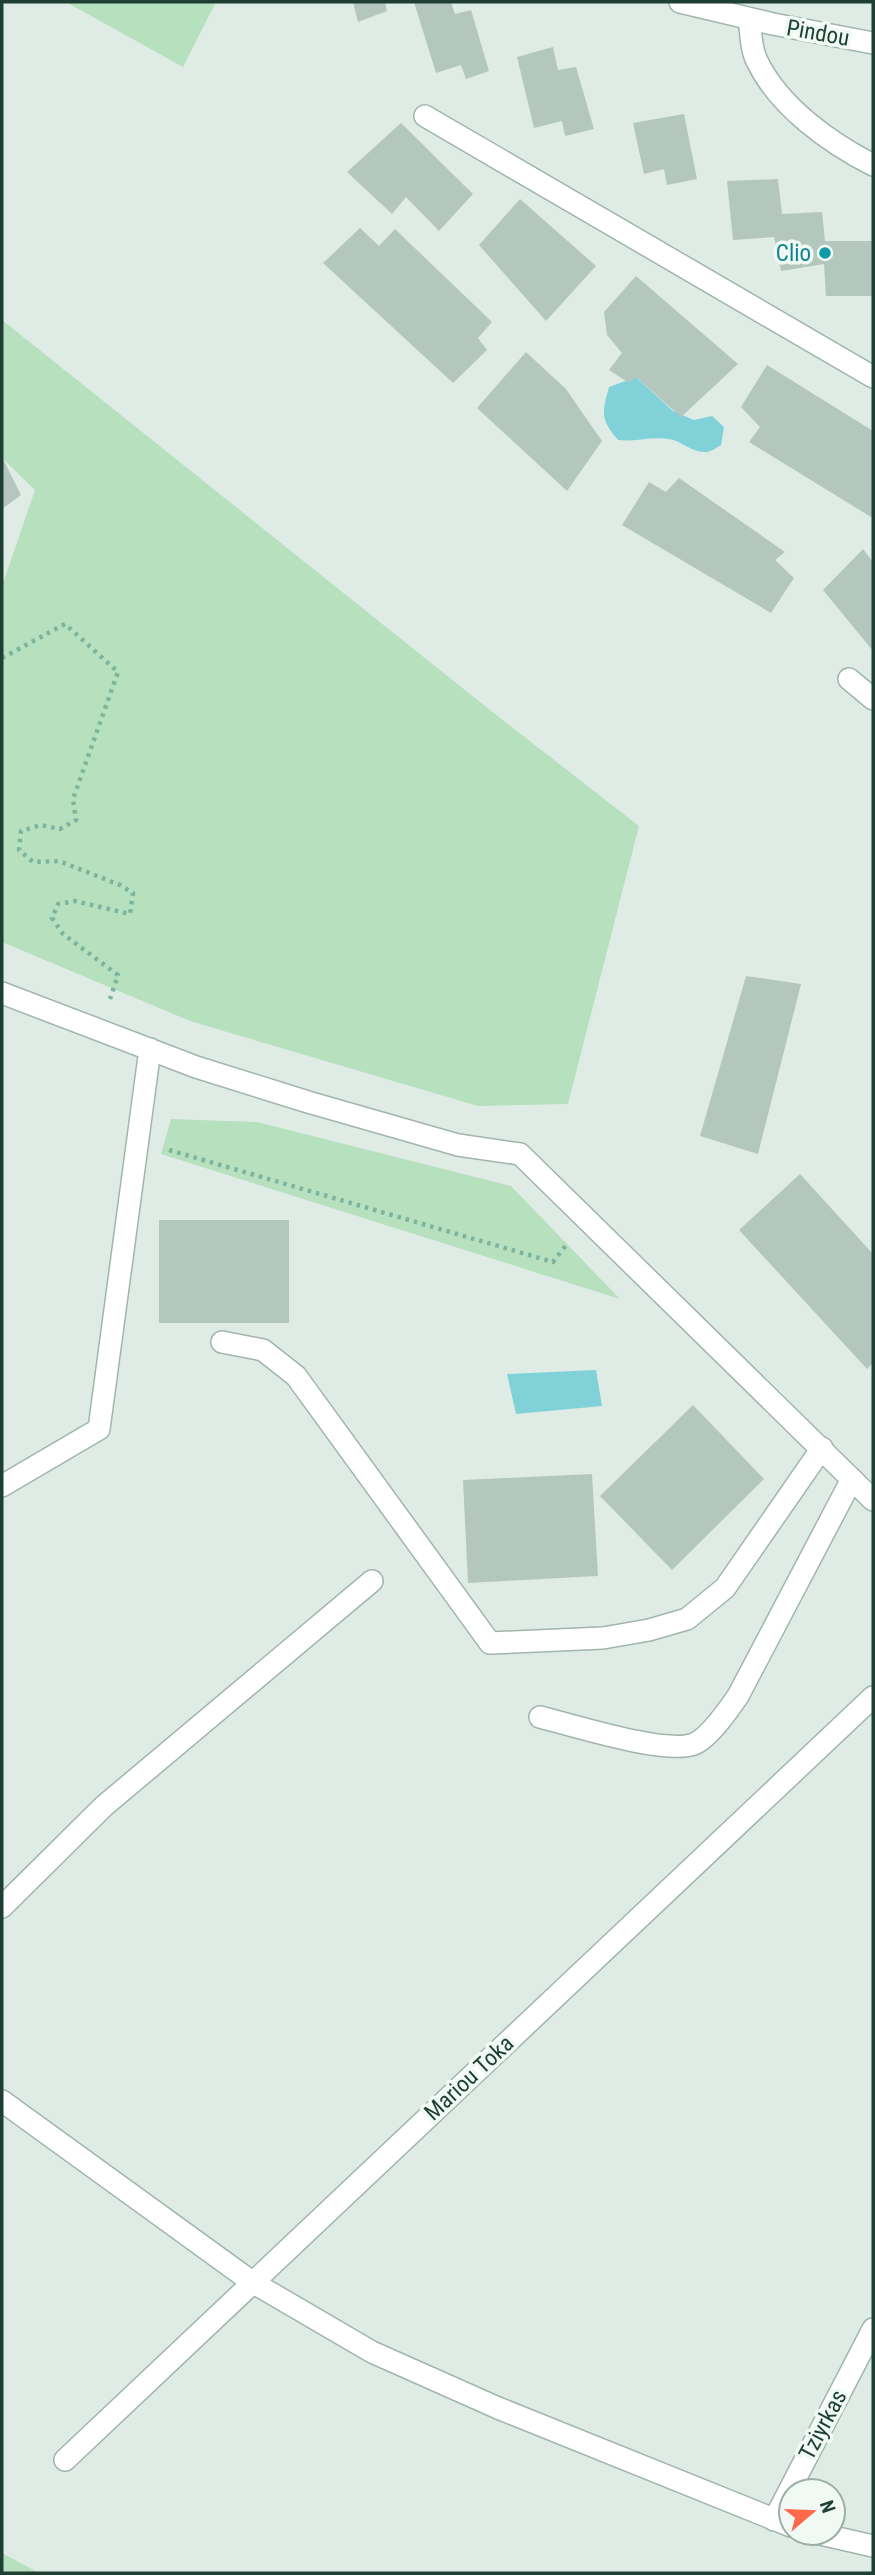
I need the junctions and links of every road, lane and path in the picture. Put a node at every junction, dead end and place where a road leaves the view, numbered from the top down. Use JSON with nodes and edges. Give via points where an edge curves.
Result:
{"nodes":[{"id":1,"x":680,"y":2,"type":"edge"},
{"id":2,"x":749,"y":19,"type":"junction"},
{"id":3,"x":873,"y":43,"type":"edge"},
{"id":4,"x":425,"y":116,"type":"dead end"},
{"id":5,"x":873,"y":165,"type":"edge"},
{"id":6,"x":873,"y":377,"type":"edge"},
{"id":7,"x":2,"y":658,"type":"edge"},
{"id":8,"x":849,"y":679,"type":"dead end"},
{"id":9,"x":873,"y":699,"type":"edge"},
{"id":10,"x":2,"y":993,"type":"edge"},
{"id":11,"x":100,"y":1030,"type":"junction"},
{"id":12,"x":150,"y":1049,"type":"junction"},
{"id":13,"x":138,"y":1141,"type":"junction"},
{"id":14,"x":587,"y":1219,"type":"junction"},
{"id":15,"x":222,"y":1342,"type":"dead end"},
{"id":16,"x":822,"y":1448,"type":"junction"},
{"id":17,"x":852,"y":1479,"type":"junction"},
{"id":18,"x":2,"y":1486,"type":"edge"},
{"id":19,"x":873,"y":1500,"type":"edge"},
{"id":20,"x":372,"y":1581,"type":"dead end"},
{"id":21,"x":873,"y":1696,"type":"edge"},
{"id":22,"x":540,"y":1717,"type":"dead end"},
{"id":23,"x":2,"y":1907,"type":"edge"},
{"id":24,"x":2,"y":2101,"type":"edge"},
{"id":25,"x":252,"y":2282,"type":"junction"},
{"id":26,"x":873,"y":2329,"type":"edge"},
{"id":27,"x":65,"y":2460,"type":"dead end"},
{"id":28,"x":804,"y":2477,"type":"edge"},
{"id":29,"x":777,"y":2521,"type":"edge"},
{"id":30,"x":847,"y":2540,"type":"edge"},
{"id":31,"x":873,"y":2546,"type":"edge"}],
"edges":[{"from":1,"to":2,"type":"street","name":"Pindou"},
{"from":2,"to":3,"type":"street","name":"Pindou"},
{"from":2,"to":5,"type":"street","via":[[756,60],[781,97],[820,132]]},
{"from":4,"to":6,"type":"street"},
{"from":7,"to":11,"type":"path","via":[[65,624],[118,673],[73,799],[76,820],[60,829],[41,825],[21,831],[19,850],[33,862],[59,861],[133,893],[130,914],[75,901],[58,904],[52,918],[63,934],[118,975]]},
{"from":8,"to":9,"type":"street"},
{"from":10,"to":11,"type":"street"},
{"from":11,"to":12,"type":"street"},
{"from":12,"to":13,"type":"street"},
{"from":12,"to":14,"type":"street","via":[[308,1102],[446,1141],[520,1154]]},
{"from":13,"to":14,"type":"path","via":[[553,1262]]},
{"from":13,"to":18,"type":"street","via":[[99,1429]]},
{"from":14,"to":16,"type":"street"},
{"from":15,"to":16,"type":"street","via":[[263,1350],[296,1376],[490,1643],[603,1638],[687,1619],[725,1588]]},
{"from":16,"to":17,"type":"street"},
{"from":17,"to":19,"type":"street"},
{"from":17,"to":22,"type":"street","via":[[738,1696],[720,1721],[694,1744],[663,1746]]},
{"from":20,"to":23,"type":"street","via":[[104,1806]]},
{"from":21,"to":25,"type":"street","name":"Mariou Toka"},
{"from":24,"to":25,"type":"street"},
{"from":25,"to":27,"type":"street","name":"Mariou Toka"},
{"from":25,"to":29,"type":"street","via":[[372,2352]]},
{"from":26,"to":28,"type":"street","name":"Tziyrkas"},
{"from":30,"to":31,"type":"street"}]}
